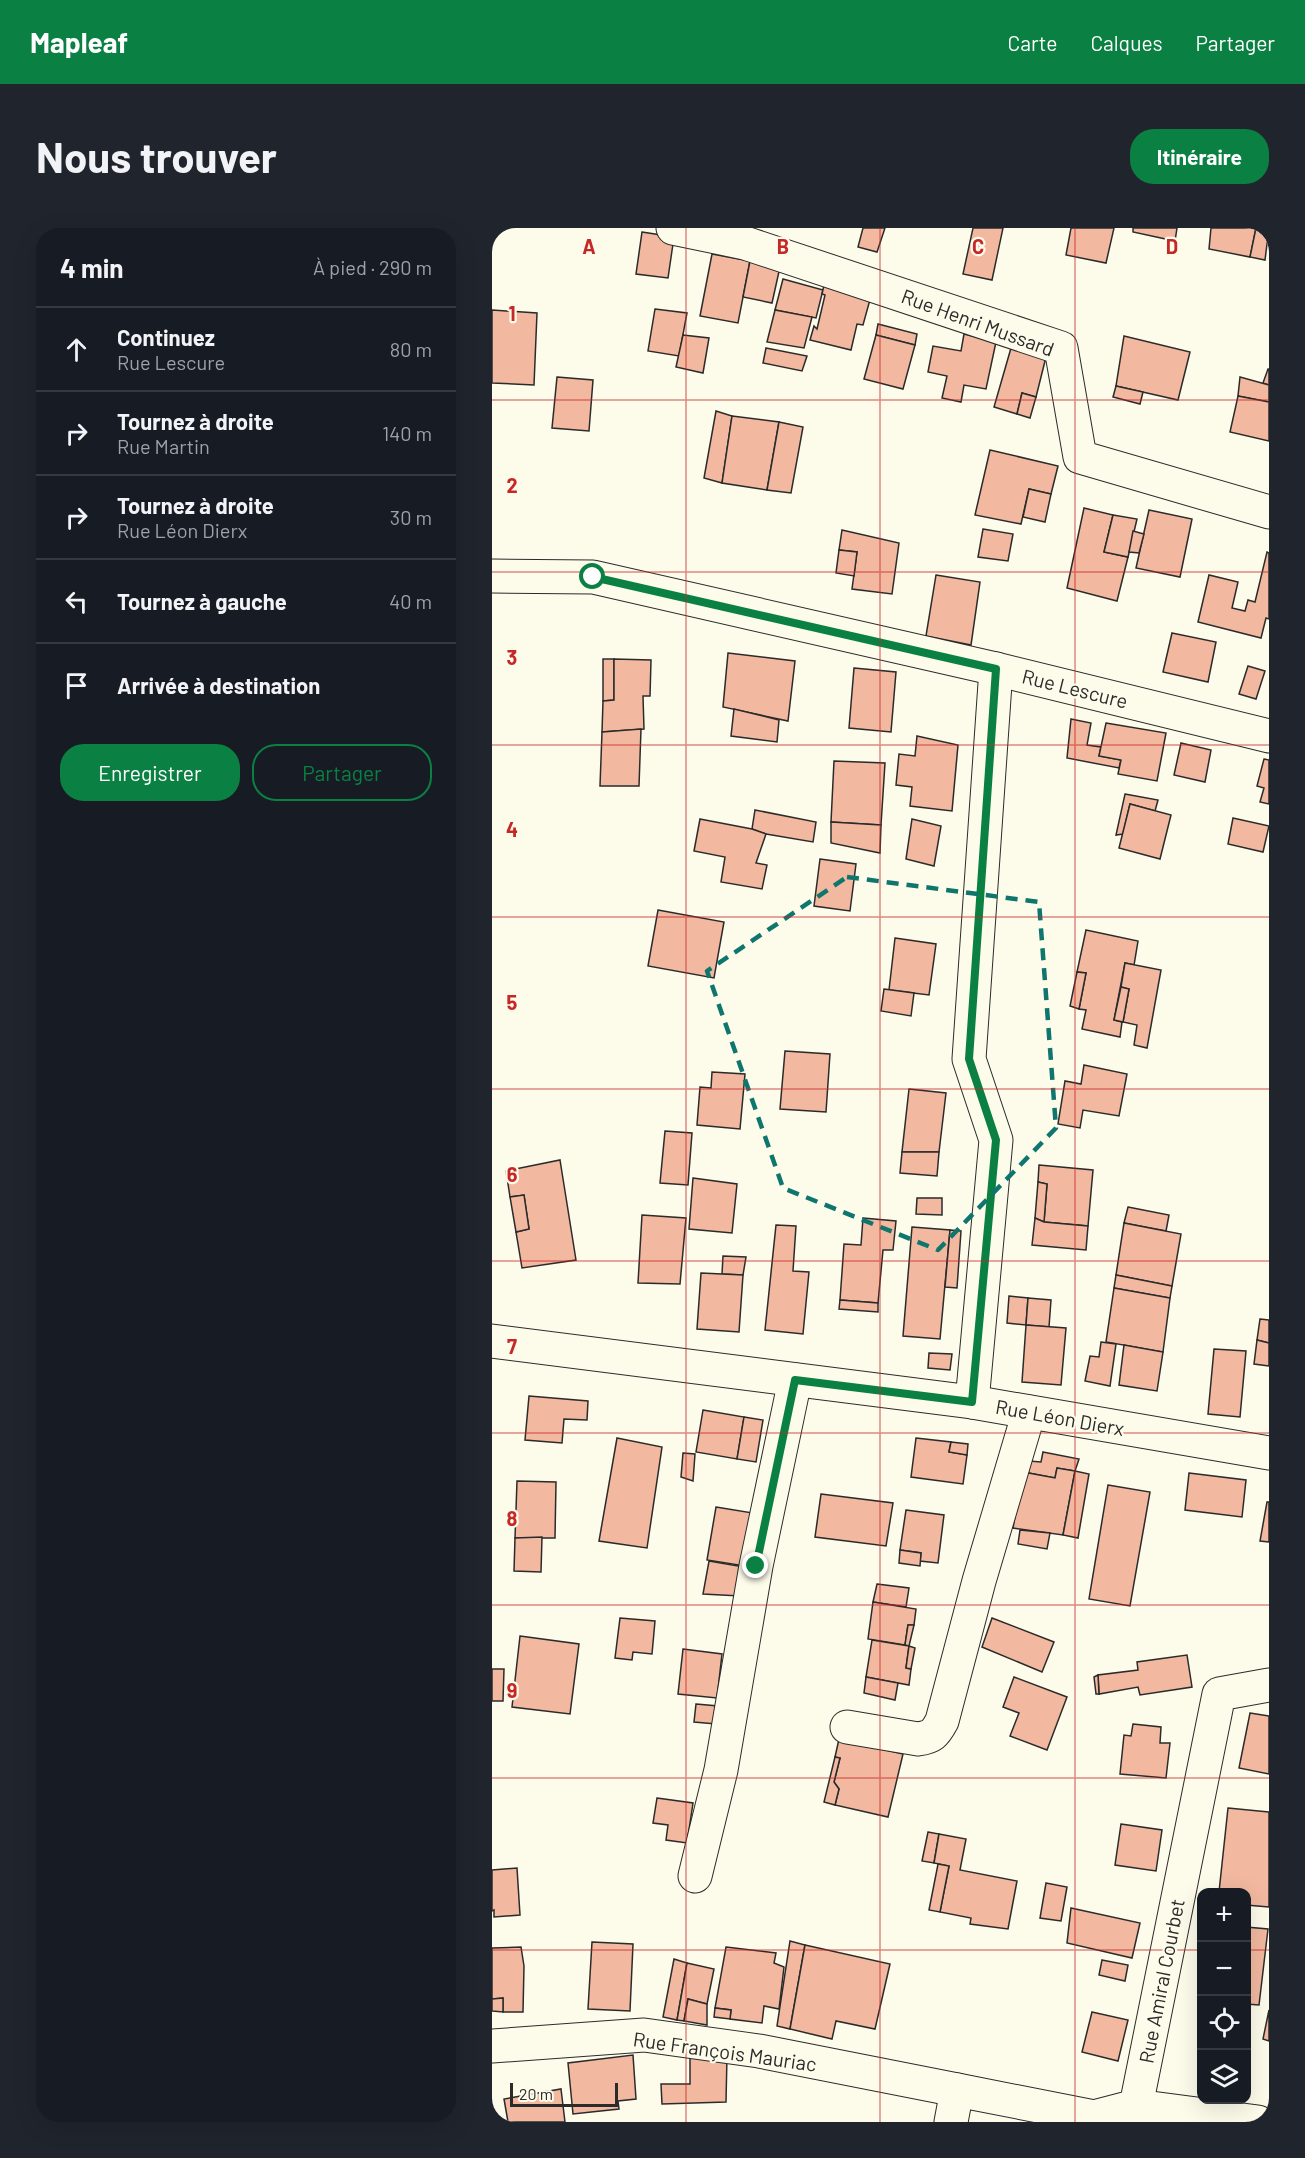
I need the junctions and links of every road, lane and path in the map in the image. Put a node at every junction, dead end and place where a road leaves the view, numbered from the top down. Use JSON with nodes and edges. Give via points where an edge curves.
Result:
{"nodes":[{"id":1,"x":673,"y":228,"type":"edge"},
{"id":2,"x":747,"y":235,"type":"edge"},
{"id":3,"x":1269,"y":512,"type":"edge"},
{"id":4,"x":492,"y":576,"type":"edge"},
{"id":5,"x":996,"y":669,"type":"junction"},
{"id":6,"x":1269,"y":736,"type":"edge"},
{"id":7,"x":492,"y":1341,"type":"edge"},
{"id":8,"x":795,"y":1380,"type":"junction"},
{"id":9,"x":972,"y":1402,"type":"junction"},
{"id":10,"x":1029,"y":1412,"type":"junction"},
{"id":11,"x":1269,"y":1453,"type":"edge"},
{"id":12,"x":1269,"y":1685,"type":"edge"},
{"id":13,"x":847,"y":1727,"type":"dead end"},
{"id":14,"x":695,"y":1875,"type":"dead end"},
{"id":15,"x":492,"y":2046,"type":"edge"},
{"id":16,"x":957,"y":2090,"type":"junction"},
{"id":17,"x":1136,"y":2106,"type":"junction"},
{"id":18,"x":951,"y":2122,"type":"edge"},
{"id":19,"x":1258,"y":2122,"type":"edge"}],
"edges":[{"from":1,"to":2,"type":"street","name":"Rue Henri Mussard"},
{"from":2,"to":3,"type":"street","name":"Rue Henri Mussard","via":[[1061,348],[1080,457]]},
{"from":4,"to":5,"type":"street","name":"Rue Lescure","via":[[593,577]]},
{"from":5,"to":6,"type":"street","name":"Rue Lescure"},
{"from":5,"to":9,"type":"street","via":[[969,1059],[996,1140]]},
{"from":7,"to":8,"type":"street","name":"Rue Léon Dierx"},
{"from":8,"to":9,"type":"street","name":"Rue Léon Dierx"},
{"from":8,"to":14,"type":"street","via":[[756,1566],[721,1770]]},
{"from":9,"to":10,"type":"street","name":"Rue Léon Dierx"},
{"from":10,"to":11,"type":"street","name":"Rue Léon Dierx"},
{"from":10,"to":13,"type":"street","via":[[942,1721],[935,1734],[918,1739]]},
{"from":12,"to":17,"type":"street","name":"Rue Amiral Courbet","via":[[1219,1694]]},
{"from":15,"to":16,"type":"street","name":"Rue François Mauriac","via":[[644,2035],[759,2051]]},
{"from":16,"to":17,"type":"street","via":[[1094,2117]]},
{"from":16,"to":18,"type":"street"},
{"from":17,"to":19,"type":"street"}]}
